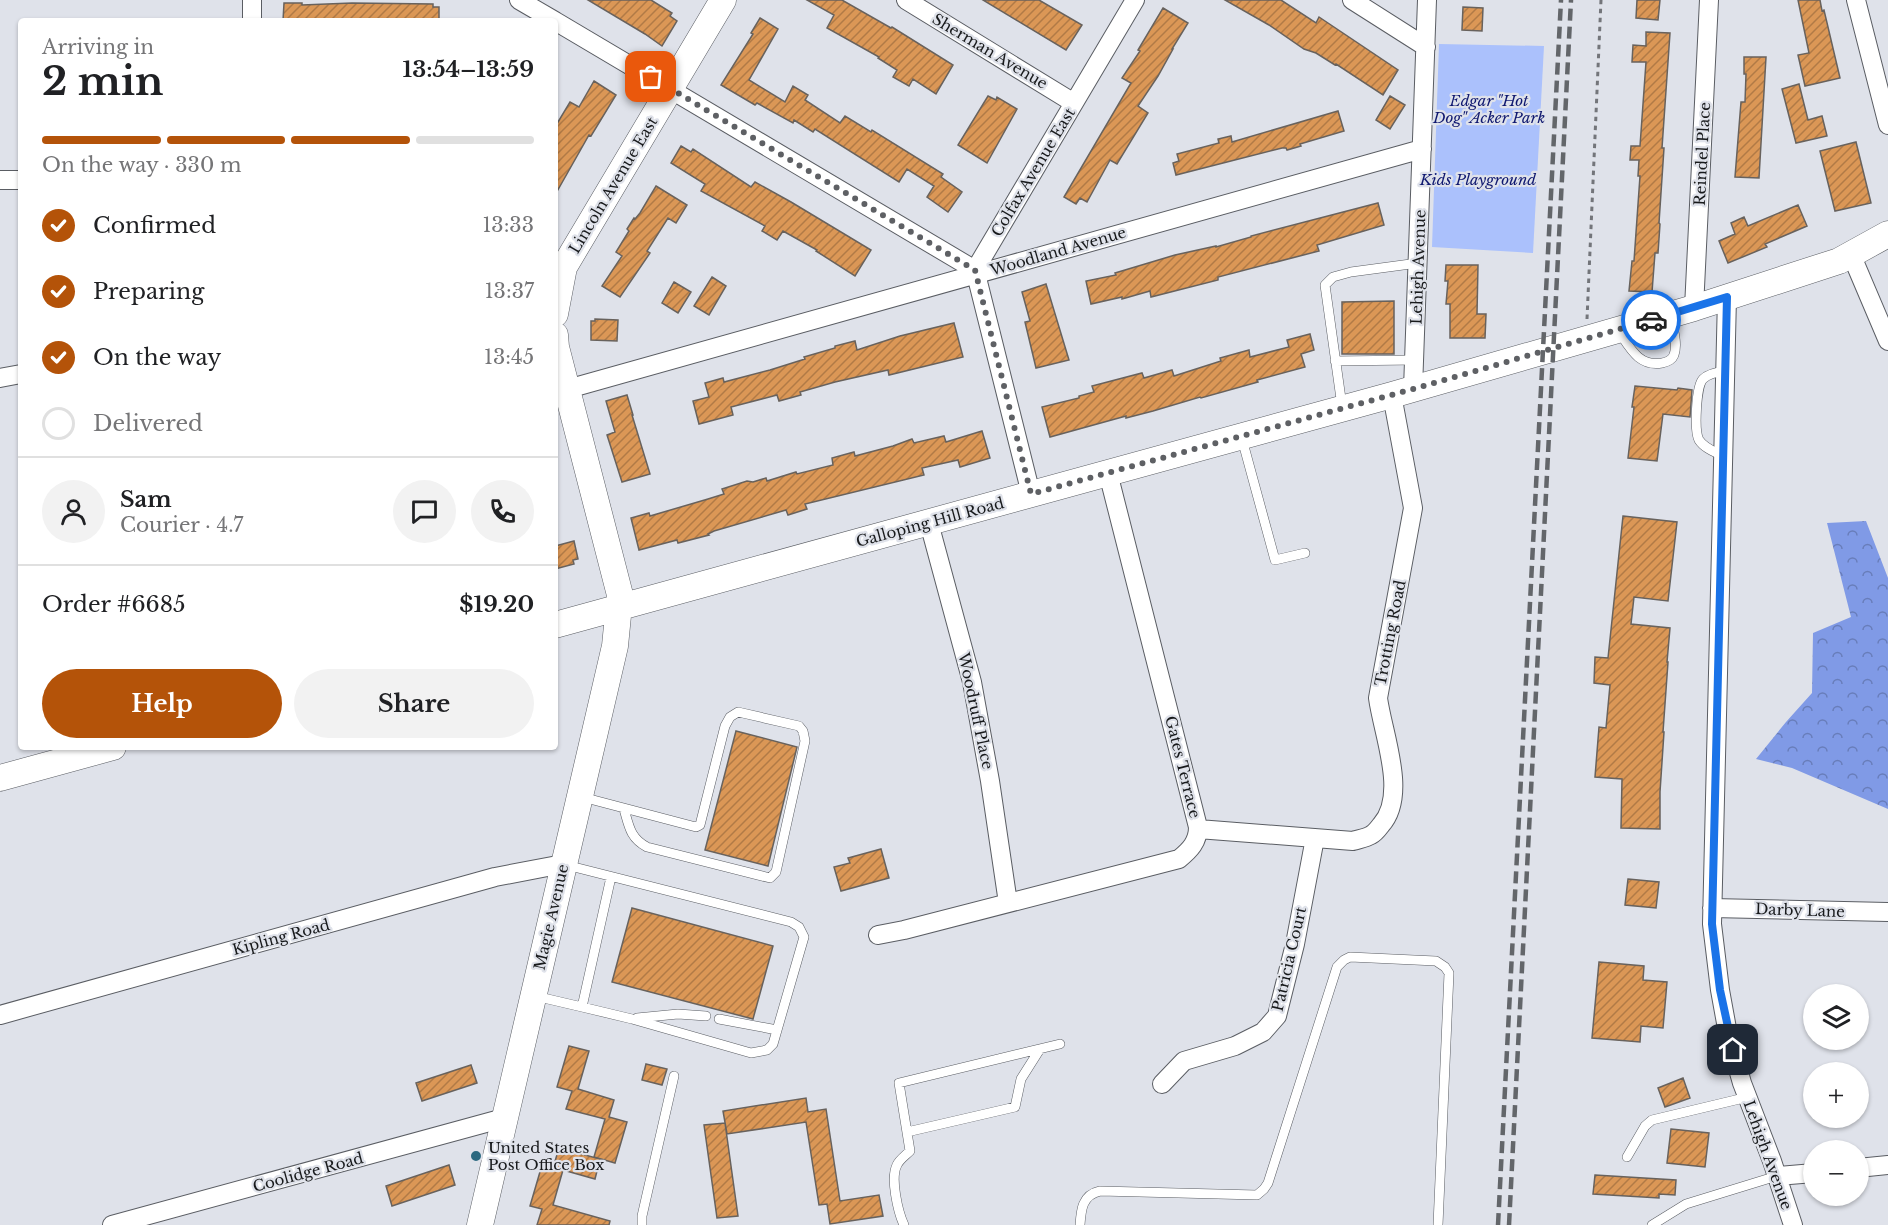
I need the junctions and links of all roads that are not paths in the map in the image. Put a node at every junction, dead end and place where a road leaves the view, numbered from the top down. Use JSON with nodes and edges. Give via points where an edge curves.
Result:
{"nodes":[{"id":1,"x":252,"y":0,"type":"edge"},
{"id":2,"x":519,"y":0,"type":"edge"},
{"id":3,"x":723,"y":0,"type":"edge"},
{"id":4,"x":906,"y":0,"type":"edge"},
{"id":5,"x":1135,"y":0,"type":"edge"},
{"id":6,"x":1352,"y":0,"type":"edge"},
{"id":7,"x":1427,"y":0,"type":"edge"},
{"id":8,"x":1709,"y":0,"type":"edge"},
{"id":9,"x":1856,"y":0,"type":"edge"},
{"id":10,"x":252,"y":18,"type":"edge"},
{"id":11,"x":550,"y":18,"type":"edge"},
{"id":12,"x":558,"y":23,"type":"edge"},
{"id":13,"x":1426,"y":47,"type":"junction"},
{"id":14,"x":670,"y":88,"type":"junction"},
{"id":15,"x":1074,"y":103,"type":"junction"},
{"id":16,"x":1888,"y":125,"type":"edge"},
{"id":17,"x":1422,"y":149,"type":"junction"},
{"id":18,"x":0,"y":180,"type":"edge"},
{"id":19,"x":18,"y":180,"type":"edge"},
{"id":20,"x":1888,"y":234,"type":"edge"},
{"id":21,"x":1851,"y":254,"type":"junction"},
{"id":22,"x":1418,"y":263,"type":"junction"},
{"id":23,"x":976,"y":272,"type":"junction"},
{"id":24,"x":558,"y":281,"type":"edge"},
{"id":25,"x":1727,"y":297,"type":"junction"},
{"id":26,"x":1682,"y":311,"type":"junction"},
{"id":27,"x":1617,"y":330,"type":"junction"},
{"id":28,"x":1888,"y":341,"type":"edge"},
{"id":29,"x":1414,"y":360,"type":"junction"},
{"id":30,"x":1335,"y":361,"type":"junction"},
{"id":31,"x":558,"y":365,"type":"edge"},
{"id":32,"x":1725,"y":371,"type":"junction"},
{"id":33,"x":18,"y":375,"type":"edge"},
{"id":34,"x":0,"y":378,"type":"edge"},
{"id":35,"x":561,"y":391,"type":"edge"},
{"id":36,"x":1403,"y":392,"type":"junction"},
{"id":37,"x":1342,"y":409,"type":"junction"},
{"id":38,"x":1242,"y":436,"type":"junction"},
{"id":39,"x":1723,"y":456,"type":"junction"},
{"id":40,"x":1108,"y":473,"type":"junction"},
{"id":41,"x":1031,"y":494,"type":"junction"},
{"id":42,"x":928,"y":523,"type":"junction"},
{"id":43,"x":1305,"y":553,"type":"dead end"},
{"id":44,"x":619,"y":608,"type":"junction"},
{"id":45,"x":558,"y":625,"type":"edge"},
{"id":46,"x":100,"y":750,"type":"edge"},
{"id":47,"x":0,"y":778,"type":"edge"},
{"id":48,"x":579,"y":796,"type":"junction"},
{"id":49,"x":624,"y":809,"type":"junction"},
{"id":50,"x":1198,"y":829,"type":"junction"},
{"id":51,"x":1315,"y":838,"type":"junction"},
{"id":52,"x":563,"y":864,"type":"junction"},
{"id":53,"x":611,"y":877,"type":"junction"},
{"id":54,"x":1008,"y":903,"type":"junction"},
{"id":55,"x":1712,"y":908,"type":"junction"},
{"id":56,"x":1888,"y":912,"type":"edge"},
{"id":57,"x":878,"y":935,"type":"dead end"},
{"id":58,"x":532,"y":996,"type":"junction"},
{"id":59,"x":582,"y":1007,"type":"junction"},
{"id":60,"x":0,"y":1015,"type":"edge"},
{"id":61,"x":706,"y":1016,"type":"dead end"},
{"id":62,"x":632,"y":1019,"type":"junction"},
{"id":63,"x":719,"y":1019,"type":"dead end"},
{"id":64,"x":777,"y":1030,"type":"junction"},
{"id":65,"x":1060,"y":1044,"type":"dead end"},
{"id":66,"x":1040,"y":1048,"type":"junction"},
{"id":67,"x":674,"y":1076,"type":"dead end"},
{"id":68,"x":1162,"y":1084,"type":"dead end"},
{"id":69,"x":1748,"y":1097,"type":"junction"},
{"id":70,"x":504,"y":1118,"type":"junction"},
{"id":71,"x":907,"y":1132,"type":"junction"},
{"id":72,"x":1628,"y":1157,"type":"dead end"},
{"id":73,"x":1888,"y":1165,"type":"edge"},
{"id":74,"x":1869,"y":1167,"type":"edge"},
{"id":75,"x":1803,"y":1174,"type":"edge"},
{"id":76,"x":1777,"y":1176,"type":"junction"},
{"id":77,"x":112,"y":1225,"type":"edge"},
{"id":78,"x":480,"y":1225,"type":"edge"},
{"id":79,"x":642,"y":1225,"type":"edge"},
{"id":80,"x":904,"y":1225,"type":"edge"},
{"id":81,"x":1080,"y":1225,"type":"edge"},
{"id":82,"x":1438,"y":1225,"type":"edge"},
{"id":83,"x":1652,"y":1225,"type":"edge"},
{"id":84,"x":1793,"y":1225,"type":"edge"}],
"edges":[{"from":1,"to":10,"type":"street"},
{"from":2,"to":11,"type":"street"},
{"from":3,"to":14,"type":"main road","name":"Lincoln Avenue East"},
{"from":4,"to":15,"type":"street","name":"Sherman Avenue"},
{"from":5,"to":15,"type":"street","name":"Colfax Avenue East"},
{"from":6,"to":13,"type":"street"},
{"from":7,"to":13,"type":"street","name":"Lehigh Avenue"},
{"from":8,"to":26,"type":"street","name":"Reindel Place"},
{"from":9,"to":16,"type":"street"},
{"from":12,"to":14,"type":"street"},
{"from":13,"to":17,"type":"street","name":"Lehigh Avenue"},
{"from":14,"to":23,"type":"street"},
{"from":14,"to":24,"type":"main road","name":"Lincoln Avenue East"},
{"from":15,"to":23,"type":"street","name":"Colfax Avenue East"},
{"from":17,"to":22,"type":"street","name":"Lehigh Avenue"},
{"from":17,"to":23,"type":"street","name":"Woodland Avenue"},
{"from":18,"to":19,"type":"street"},
{"from":20,"to":21,"type":"main road","name":"Galloping Hill Road"},
{"from":21,"to":25,"type":"main road","name":"Galloping Hill Road"},
{"from":21,"to":28,"type":"street"},
{"from":22,"to":29,"type":"street","name":"Lehigh Avenue"},
{"from":22,"to":30,"type":"lane","via":[[1351,272],[1329,280],[1325,285]]},
{"from":23,"to":35,"type":"street","name":"Woodland Avenue"},
{"from":23,"to":41,"type":"street"},
{"from":25,"to":26,"type":"main road","name":"Galloping Hill Road"},
{"from":25,"to":32,"type":"street","name":"Lehigh Avenue"},
{"from":26,"to":27,"type":"main road","name":"Galloping Hill Road"},
{"from":26,"to":27,"type":"lane","via":[[1674,356],[1668,362],[1643,362]]},
{"from":27,"to":36,"type":"main road","name":"Galloping Hill Road"},
{"from":29,"to":30,"type":"lane"},
{"from":29,"to":36,"type":"street","name":"Lehigh Avenue"},
{"from":30,"to":37,"type":"lane"},
{"from":31,"to":35,"type":"main road"},
{"from":32,"to":39,"type":"street","name":"Lehigh Avenue"},
{"from":32,"to":39,"type":"lane","via":[[1700,382],[1696,428],[1704,446]]},
{"from":33,"to":34,"type":"street"},
{"from":35,"to":44,"type":"main road","via":[[620,595]]},
{"from":36,"to":37,"type":"main road","name":"Galloping Hill Road"},
{"from":36,"to":51,"type":"street","name":"Trotting Road","via":[[1413,508],[1378,698],[1393,776],[1393,802],[1372,835],[1353,841]]},
{"from":37,"to":38,"type":"main road","name":"Galloping Hill Road"},
{"from":38,"to":40,"type":"main road","name":"Galloping Hill Road"},
{"from":38,"to":43,"type":"lane","via":[[1275,560]]},
{"from":39,"to":55,"type":"street","name":"Lehigh Avenue"},
{"from":40,"to":41,"type":"main road","name":"Galloping Hill Road"},
{"from":40,"to":50,"type":"street","name":"Gates Terrace"},
{"from":41,"to":42,"type":"main road","name":"Galloping Hill Road"},
{"from":42,"to":44,"type":"main road","name":"Galloping Hill Road"},
{"from":42,"to":54,"type":"street","name":"Woodruff Place","via":[[972,682]]},
{"from":44,"to":45,"type":"main road","name":"Galloping Hill Road"},
{"from":44,"to":48,"type":"main road","name":"Magie Avenue","via":[[615,646]]},
{"from":46,"to":47,"type":"main road"},
{"from":48,"to":49,"type":"lane"},
{"from":48,"to":52,"type":"main road","name":"Magie Avenue"},
{"from":49,"to":49,"type":"lane","via":[[696,827],[700,825],[730,717],[738,712],[799,726],[803,731],[805,741],[776,872],[770,878],[647,847],[629,829]]},
{"from":50,"to":51,"type":"street","name":"Trotting Road"},
{"from":50,"to":54,"type":"street","name":"Gates Terrace","via":[[1195,843],[1179,859]]},
{"from":51,"to":68,"type":"street","name":"Patricia Court","via":[[1277,1016],[1263,1032],[1184,1061]]},
{"from":52,"to":53,"type":"lane"},
{"from":52,"to":58,"type":"main road","name":"Magie Avenue"},
{"from":52,"to":60,"type":"street","name":"Kipling Road","via":[[495,878]]},
{"from":53,"to":59,"type":"lane"},
{"from":53,"to":64,"type":"lane","via":[[799,927],[804,937]]},
{"from":54,"to":57,"type":"street","name":"Gates Terrace"},
{"from":55,"to":56,"type":"street","name":"Darby Lane"},
{"from":55,"to":69,"type":"street","name":"Lehigh Avenue","via":[[1728,1034]]},
{"from":58,"to":59,"type":"lane"},
{"from":58,"to":70,"type":"main road","name":"Magie Avenue"},
{"from":59,"to":62,"type":"lane"},
{"from":61,"to":62,"type":"lane","via":[[678,1014]]},
{"from":62,"to":64,"type":"lane","via":[[751,1053],[773,1044]]},
{"from":63,"to":64,"type":"lane"},
{"from":65,"to":66,"type":"lane"},
{"from":66,"to":71,"type":"lane","via":[[1022,1079],[1015,1107]]},
{"from":66,"to":71,"type":"lane","via":[[899,1083]]},
{"from":67,"to":79,"type":"lane"},
{"from":69,"to":72,"type":"lane","via":[[1652,1120]]},
{"from":69,"to":76,"type":"street","name":"Lehigh Avenue"},
{"from":70,"to":77,"type":"street","name":"Coolidge Road"},
{"from":70,"to":78,"type":"main road","name":"Magie Avenue"},
{"from":71,"to":80,"type":"lane","via":[[910,1151],[896,1165],[894,1179]]},
{"from":73,"to":74,"type":"street"},
{"from":75,"to":76,"type":"street"},
{"from":76,"to":83,"type":"lane","via":[[1686,1204]]},
{"from":76,"to":84,"type":"street","name":"Lehigh Avenue"},
{"from":81,"to":82,"type":"lane","via":[[1081,1207],[1094,1192],[1257,1195],[1264,1189],[1337,967],[1350,957],[1436,961],[1449,973]]}]}
